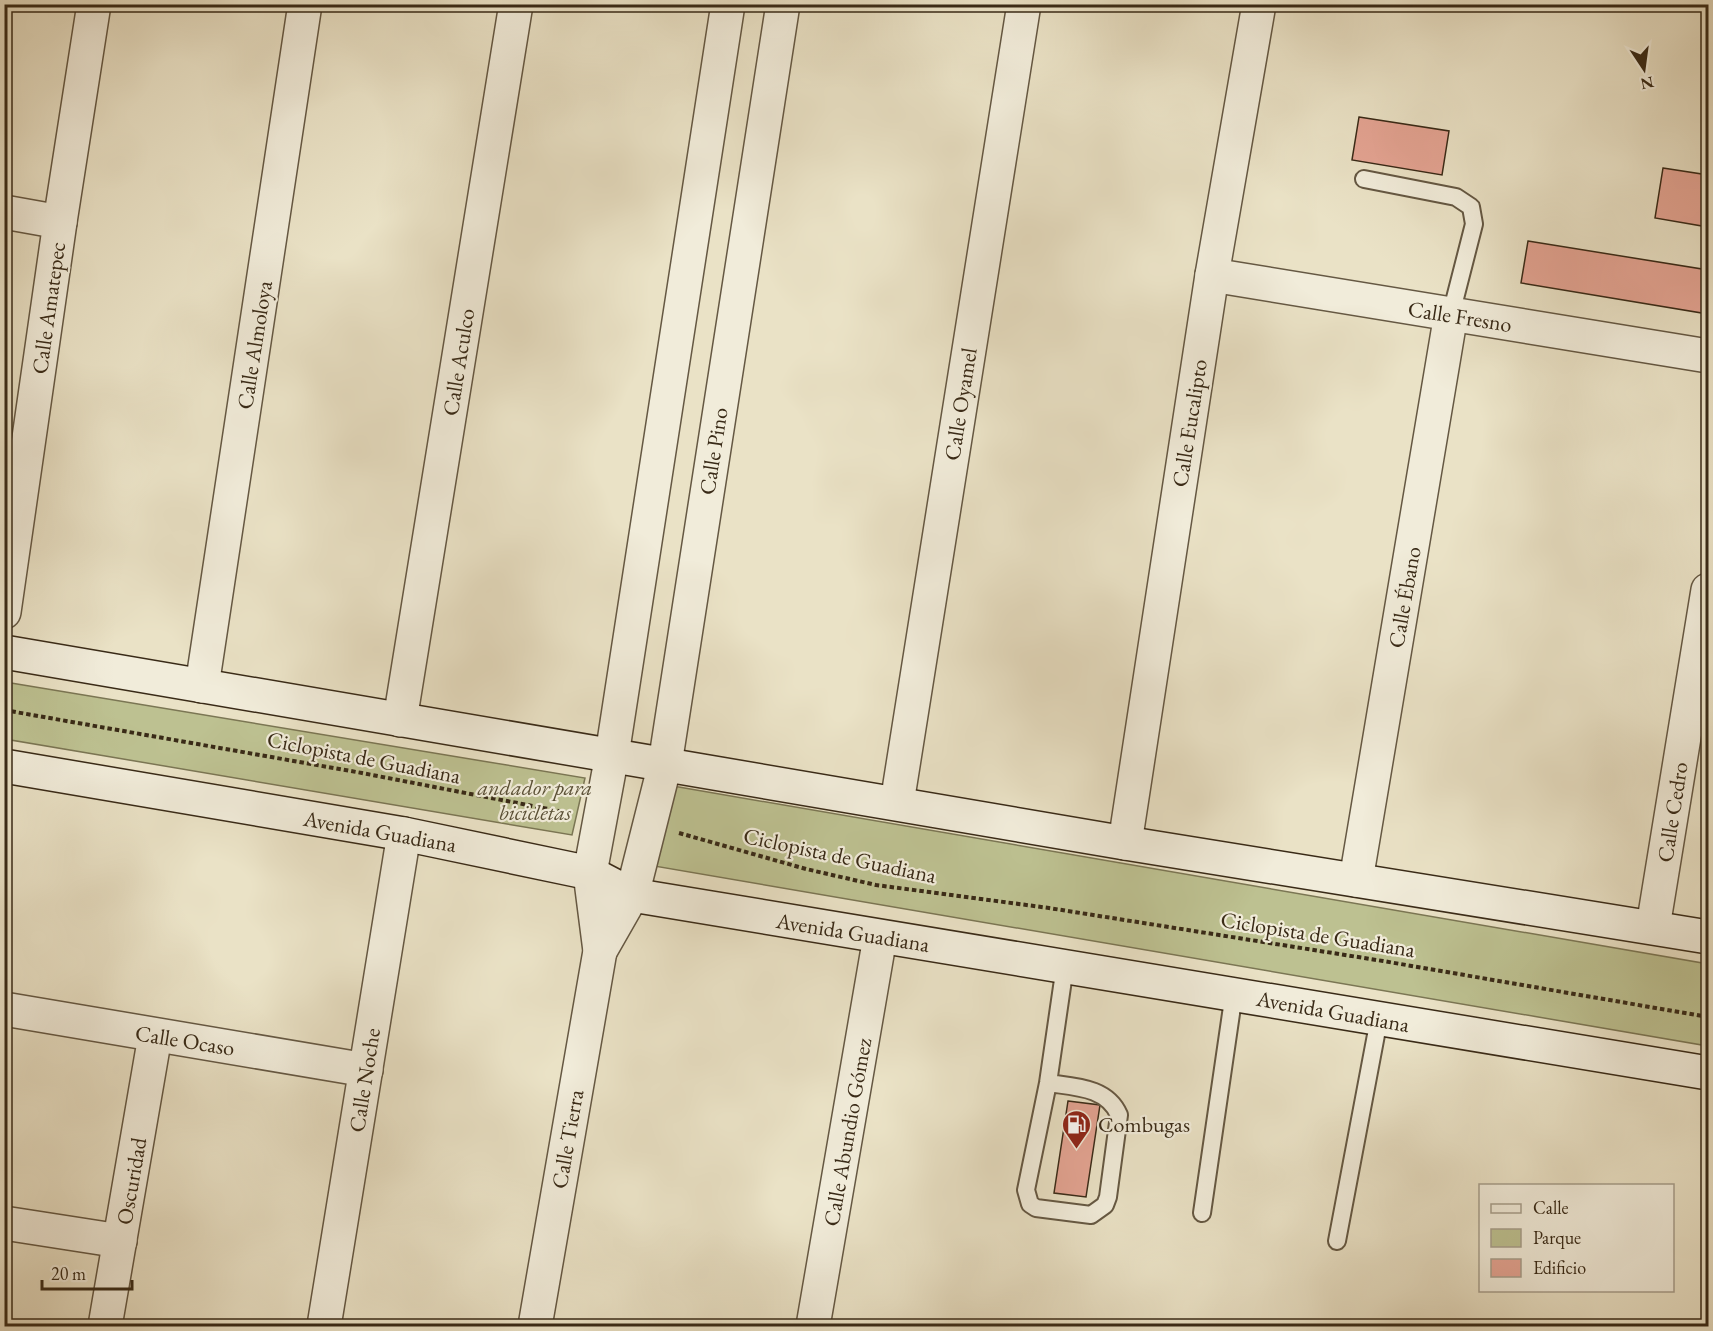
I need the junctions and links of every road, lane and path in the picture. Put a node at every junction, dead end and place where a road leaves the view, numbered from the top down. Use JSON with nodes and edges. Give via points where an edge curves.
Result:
{"nodes":[{"id":1,"x":94,"y":4,"type":"edge"},
{"id":2,"x":305,"y":4,"type":"edge"},
{"id":3,"x":516,"y":4,"type":"edge"},
{"id":4,"x":728,"y":4,"type":"edge"},
{"id":5,"x":783,"y":4,"type":"edge"},
{"id":6,"x":1023,"y":4,"type":"edge"},
{"id":7,"x":1259,"y":4,"type":"edge"},
{"id":8,"x":1364,"y":179,"type":"dead end"},
{"id":9,"x":4,"y":212,"type":"edge"},
{"id":10,"x":60,"y":222,"type":"junction"},
{"id":11,"x":1212,"y":275,"type":"junction"},
{"id":12,"x":1451,"y":314,"type":"junction"},
{"id":13,"x":1708,"y":356,"type":"edge"},
{"id":14,"x":18,"y":430,"type":"edge"},
{"id":15,"x":1708,"y":590,"type":"edge"},
{"id":16,"x":4,"y":612,"type":"edge"},
{"id":17,"x":4,"y":652,"type":"edge"},
{"id":18,"x":202,"y":686,"type":"junction"},
{"id":19,"x":4,"y":710,"type":"edge"},
{"id":20,"x":400,"y":720,"type":"junction"},
{"id":21,"x":612,"y":755,"type":"junction"},
{"id":22,"x":665,"y":764,"type":"junction"},
{"id":23,"x":4,"y":766,"type":"edge"},
{"id":24,"x":897,"y":803,"type":"junction"},
{"id":25,"x":600,"y":819,"type":"junction"},
{"id":26,"x":648,"y":828,"type":"junction"},
{"id":27,"x":404,"y":834,"type":"junction"},
{"id":28,"x":1125,"y":843,"type":"junction"},
{"id":29,"x":590,"y":873,"type":"junction"},
{"id":30,"x":1356,"y":880,"type":"junction"},
{"id":31,"x":632,"y":895,"type":"junction"},
{"id":32,"x":1653,"y":927,"type":"junction"},
{"id":33,"x":880,"y":936,"type":"junction"},
{"id":34,"x":1708,"y":937,"type":"edge"},
{"id":35,"x":600,"y":951,"type":"junction"},
{"id":36,"x":1065,"y":966,"type":"junction"},
{"id":37,"x":1234,"y":993,"type":"junction"},
{"id":38,"x":4,"y":1009,"type":"edge"},
{"id":39,"x":1708,"y":1017,"type":"edge"},
{"id":40,"x":1379,"y":1019,"type":"junction"},
{"id":41,"x":155,"y":1036,"type":"junction"},
{"id":42,"x":366,"y":1070,"type":"junction"},
{"id":43,"x":1708,"y":1073,"type":"edge"},
{"id":44,"x":1048,"y":1083,"type":"junction"},
{"id":45,"x":1202,"y":1213,"type":"dead end"},
{"id":46,"x":4,"y":1223,"type":"edge"},
{"id":47,"x":120,"y":1241,"type":"junction"},
{"id":48,"x":1337,"y":1241,"type":"dead end"},
{"id":49,"x":105,"y":1326,"type":"edge"},
{"id":50,"x":324,"y":1326,"type":"edge"},
{"id":51,"x":535,"y":1326,"type":"edge"},
{"id":52,"x":813,"y":1326,"type":"edge"}],
"edges":[{"from":1,"to":10,"type":"street","name":"Calle Amatepec"},
{"from":2,"to":18,"type":"street","name":"Calle Almoloya"},
{"from":3,"to":20,"type":"street","name":"Calle Aculco"},
{"from":4,"to":21,"type":"street"},
{"from":5,"to":22,"type":"street","name":"Calle Pino"},
{"from":6,"to":24,"type":"street","name":"Calle Oyamel"},
{"from":7,"to":11,"type":"street","name":"Calle Eucalipto"},
{"from":8,"to":12,"type":"lane","via":[[1456,197],[1471,207],[1474,224]]},
{"from":9,"to":10,"type":"street"},
{"from":10,"to":14,"type":"street","name":"Calle Amatepec"},
{"from":11,"to":12,"type":"street","name":"Calle Fresno"},
{"from":11,"to":28,"type":"street","name":"Calle Eucalipto"},
{"from":12,"to":13,"type":"street","name":"Calle Fresno"},
{"from":12,"to":30,"type":"street","name":"Calle Ébano"},
{"from":14,"to":16,"type":"street","name":"Calle Amatepec"},
{"from":15,"to":32,"type":"street","name":"Calle Cedro"},
{"from":17,"to":18,"type":"street"},
{"from":18,"to":20,"type":"street"},
{"from":19,"to":25,"type":"path","name":"Ciclopista de Guadiana"},
{"from":20,"to":21,"type":"street"},
{"from":21,"to":22,"type":"street"},
{"from":21,"to":25,"type":"street"},
{"from":22,"to":24,"type":"street"},
{"from":22,"to":26,"type":"street","name":"Calle Pino"},
{"from":23,"to":27,"type":"street","name":"Avenida Guadiana"},
{"from":24,"to":28,"type":"street"},
{"from":25,"to":29,"type":"street"},
{"from":26,"to":31,"type":"street","name":"Calle Pino"},
{"from":26,"to":39,"type":"path","name":"Ciclopista de Guadiana","via":[[876,885],[1383,960]]},
{"from":27,"to":29,"type":"street","name":"Avenida Guadiana"},
{"from":27,"to":42,"type":"street","name":"Calle Noche"},
{"from":28,"to":30,"type":"street"},
{"from":29,"to":31,"type":"street","name":"Avenida Guadiana"},
{"from":29,"to":35,"type":"street","name":"Calle Tierra"},
{"from":30,"to":32,"type":"street"},
{"from":31,"to":33,"type":"street","name":"Avenida Guadiana"},
{"from":31,"to":35,"type":"street","name":"Calle Tierra"},
{"from":32,"to":34,"type":"street"},
{"from":33,"to":36,"type":"street","name":"Avenida Guadiana"},
{"from":33,"to":52,"type":"street","name":"Calle Abundio Gómez"},
{"from":35,"to":51,"type":"street","name":"Calle Tierra"},
{"from":36,"to":37,"type":"street","name":"Avenida Guadiana"},
{"from":36,"to":44,"type":"lane"},
{"from":37,"to":40,"type":"street","name":"Avenida Guadiana"},
{"from":37,"to":45,"type":"lane"},
{"from":38,"to":41,"type":"street","name":"Calle Ocaso"},
{"from":40,"to":43,"type":"street","name":"Avenida Guadiana"},
{"from":40,"to":48,"type":"lane"},
{"from":41,"to":42,"type":"street","name":"Calle Ocaso"},
{"from":41,"to":47,"type":"street","name":"Oscuridad"},
{"from":42,"to":50,"type":"street","name":"Calle Noche"},
{"from":44,"to":44,"type":"lane","via":[[1026,1190],[1028,1197],[1036,1208],[1091,1215],[1105,1205],[1108,1197],[1119,1115],[1094,1090]]},
{"from":46,"to":47,"type":"street"},
{"from":47,"to":49,"type":"street","name":"Oscuridad"}]}
